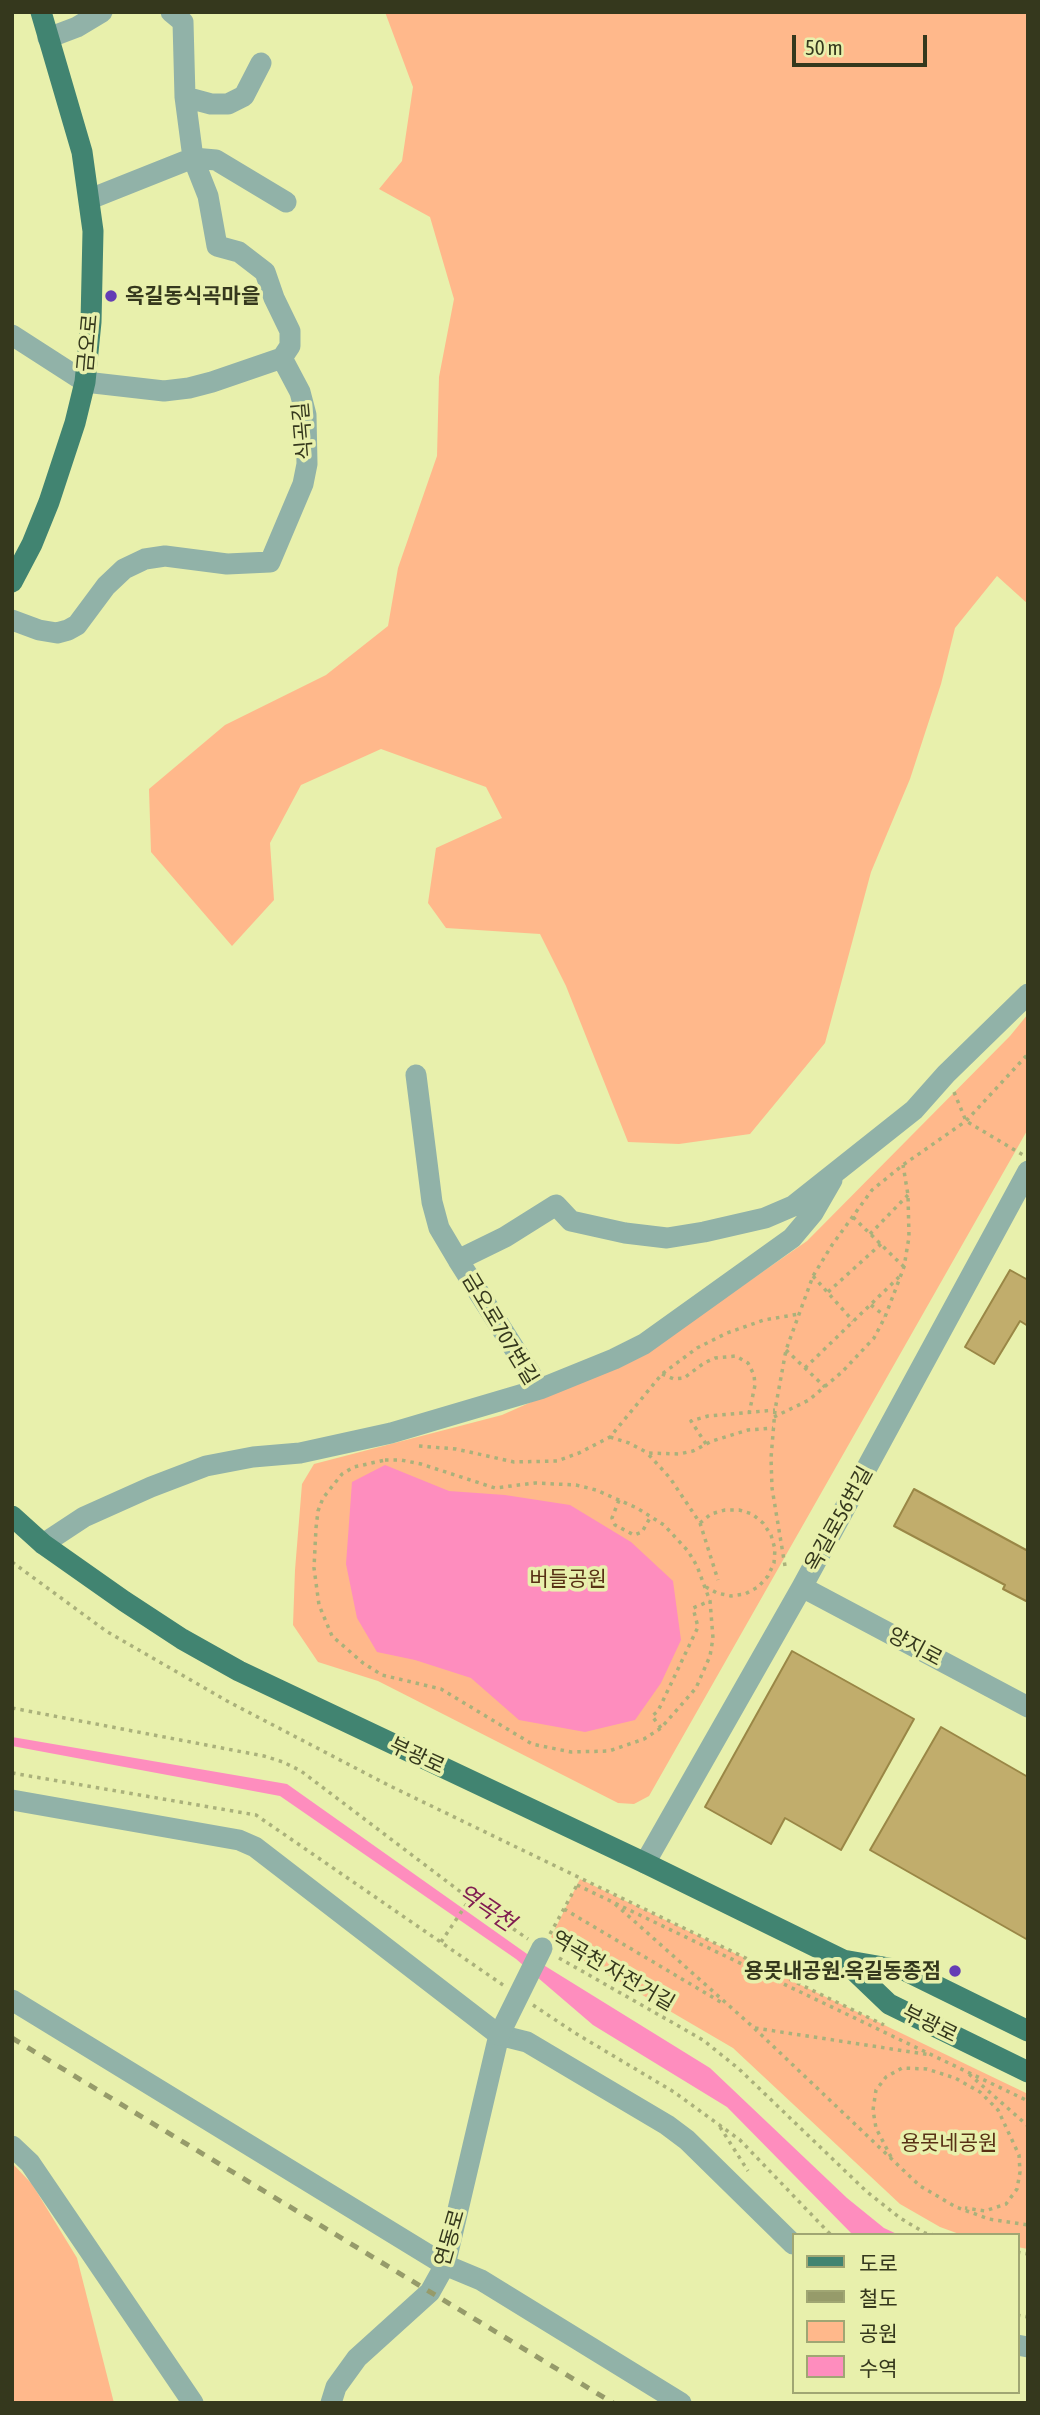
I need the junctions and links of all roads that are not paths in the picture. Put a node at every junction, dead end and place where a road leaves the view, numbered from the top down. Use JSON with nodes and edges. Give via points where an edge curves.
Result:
{"nodes":[{"id":1,"x":41,"y":12,"type":"edge"},
{"id":2,"x":102,"y":12,"type":"edge"},
{"id":3,"x":171,"y":12,"type":"edge"},
{"id":4,"x":48,"y":38,"type":"junction"},
{"id":5,"x":261,"y":63,"type":"dead end"},
{"id":6,"x":186,"y":97,"type":"junction"},
{"id":7,"x":193,"y":158,"type":"junction"},
{"id":8,"x":90,"y":199,"type":"junction"},
{"id":9,"x":286,"y":202,"type":"dead end"},
{"id":10,"x":12,"y":335,"type":"edge"},
{"id":11,"x":282,"y":358,"type":"junction"},
{"id":12,"x":85,"y":382,"type":"junction"},
{"id":13,"x":12,"y":582,"type":"edge"},
{"id":14,"x":12,"y":620,"type":"edge"},
{"id":15,"x":1028,"y":993,"type":"edge"},
{"id":16,"x":416,"y":1075,"type":"dead end"},
{"id":17,"x":838,"y":1169,"type":"junction"},
{"id":18,"x":1028,"y":1171,"type":"edge"},
{"id":19,"x":458,"y":1260,"type":"junction"},
{"id":20,"x":540,"y":1389,"type":"junction"},
{"id":21,"x":12,"y":1516,"type":"edge"},
{"id":22,"x":43,"y":1545,"type":"junction"},
{"id":23,"x":802,"y":1587,"type":"junction"},
{"id":24,"x":1028,"y":1707,"type":"edge"},
{"id":25,"x":12,"y":1800,"type":"edge"},
{"id":26,"x":645,"y":1863,"type":"junction"},
{"id":27,"x":542,"y":1948,"type":"road end"},
{"id":28,"x":843,"y":1960,"type":"junction"},
{"id":29,"x":12,"y":2000,"type":"edge"},
{"id":30,"x":1028,"y":2031,"type":"edge"},
{"id":31,"x":499,"y":2035,"type":"junction"},
{"id":32,"x":1028,"y":2071,"type":"edge"},
{"id":33,"x":12,"y":2146,"type":"edge"},
{"id":34,"x":792,"y":2243,"type":"edge"},
{"id":35,"x":445,"y":2265,"type":"junction"},
{"id":36,"x":194,"y":2403,"type":"edge"},
{"id":37,"x":331,"y":2403,"type":"edge"},
{"id":38,"x":681,"y":2403,"type":"edge"}],
"edges":[{"from":1,"to":4,"type":"main road","name":"금오로"},
{"from":2,"to":4,"type":"street"},
{"from":3,"to":6,"type":"street","via":[[183,22]]},
{"from":4,"to":8,"type":"main road","name":"금오로","via":[[82,152]]},
{"from":5,"to":6,"type":"street","via":[[244,96],[228,104]]},
{"from":6,"to":7,"type":"street"},
{"from":7,"to":8,"type":"street"},
{"from":7,"to":9,"type":"street","via":[[216,160]]},
{"from":7,"to":11,"type":"street","via":[[208,196],[217,246],[239,252],[265,272],[290,331],[290,346]]},
{"from":8,"to":12,"type":"main road","name":"금오로","via":[[93,276]]},
{"from":10,"to":12,"type":"street"},
{"from":11,"to":12,"type":"street","via":[[189,388],[164,391]]},
{"from":11,"to":14,"type":"street","name":"식곡길","via":[[306,415],[307,464],[270,562],[145,559],[124,569],[68,630],[39,630]]},
{"from":12,"to":13,"type":"main road","name":"금오로","via":[[49,502]]},
{"from":15,"to":17,"type":"street","name":"금오로707번길","via":[[914,1110]]},
{"from":16,"to":19,"type":"street","via":[[432,1202],[446,1243]]},
{"from":17,"to":19,"type":"street","name":"금오로707번길","via":[[793,1206],[765,1218],[667,1238],[571,1221],[556,1205]]},
{"from":17,"to":20,"type":"street","via":[[813,1213],[792,1238],[644,1344]]},
{"from":18,"to":23,"type":"street","name":"옥길로56번길"},
{"from":19,"to":20,"type":"street","name":"금오로707번길"},
{"from":20,"to":22,"type":"street","name":"금오로707번길","via":[[391,1433],[300,1453],[206,1466],[84,1517]]},
{"from":21,"to":22,"type":"main road","name":"부광로"},
{"from":22,"to":26,"type":"main road","name":"부광로","via":[[182,1639],[239,1671]]},
{"from":23,"to":24,"type":"street","name":"양지로"},
{"from":23,"to":26,"type":"street","name":"옥길로56번길"},
{"from":25,"to":31,"type":"street","via":[[239,1840],[255,1847]]},
{"from":26,"to":28,"type":"main road","name":"부광로"},
{"from":27,"to":31,"type":"street","name":"연동로","bridge":true},
{"from":28,"to":30,"type":"main road","name":"부광로","via":[[906,1971]]},
{"from":28,"to":32,"type":"main road","name":"부광로","via":[[889,2004]]},
{"from":29,"to":35,"type":"street"},
{"from":31,"to":34,"type":"street","via":[[527,2042],[677,2133]]},
{"from":31,"to":35,"type":"street","name":"연동로"},
{"from":33,"to":36,"type":"street","via":[[30,2163]]},
{"from":35,"to":37,"type":"street","name":"연동로","via":[[430,2291],[357,2358],[336,2387]]},
{"from":35,"to":38,"type":"street","via":[[481,2280]]}]}
